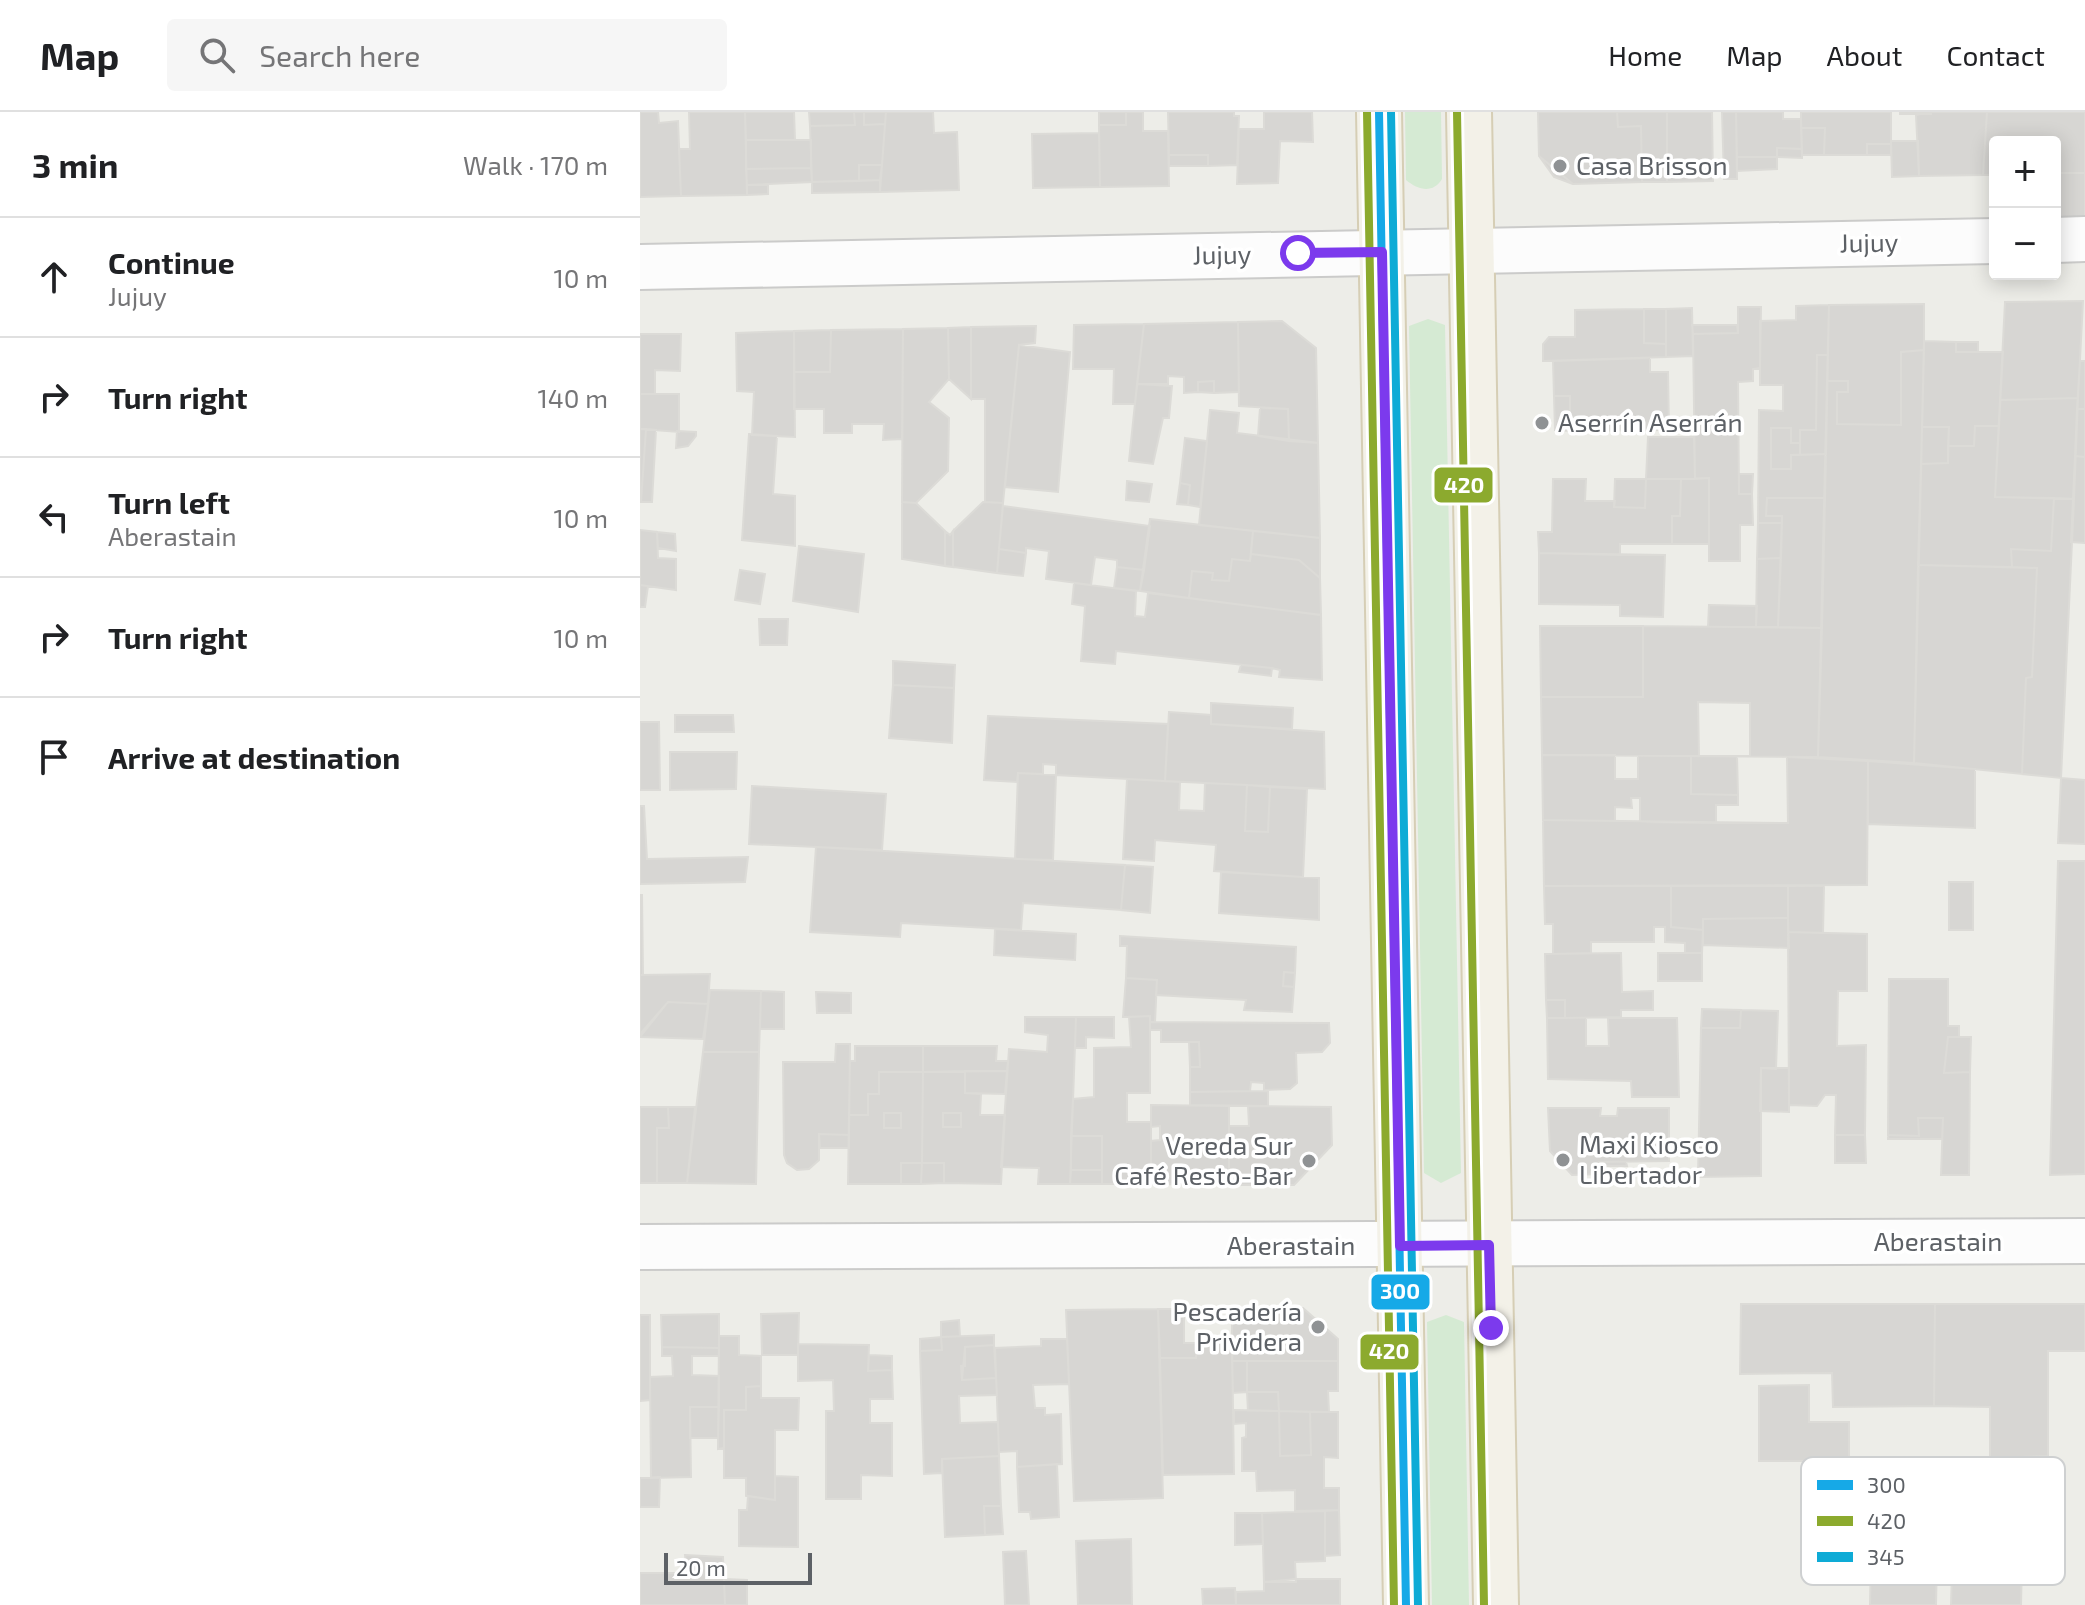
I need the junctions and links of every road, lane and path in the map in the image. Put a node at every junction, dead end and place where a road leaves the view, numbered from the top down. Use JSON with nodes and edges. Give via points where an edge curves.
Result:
{"nodes":[{"id":1,"x":1379,"y":112,"type":"edge"},
{"id":2,"x":1469,"y":112,"type":"edge"},
{"id":3,"x":2085,"y":239,"type":"edge"},
{"id":4,"x":2061,"y":240,"type":"edge"},
{"id":5,"x":1989,"y":241,"type":"edge"},
{"id":6,"x":1471,"y":249,"type":"junction"},
{"id":7,"x":1382,"y":252,"type":"junction"},
{"id":8,"x":640,"y":267,"type":"edge"},
{"id":9,"x":2085,"y":1241,"type":"edge"},
{"id":10,"x":1489,"y":1245,"type":"junction"},
{"id":11,"x":1400,"y":1246,"type":"junction"},
{"id":12,"x":640,"y":1247,"type":"edge"},
{"id":13,"x":1406,"y":1605,"type":"edge"},
{"id":14,"x":1496,"y":1605,"type":"edge"}],
"edges":[{"from":1,"to":7,"type":"main road"},
{"from":2,"to":6,"type":"main road"},
{"from":3,"to":4,"type":"street"},
{"from":5,"to":6,"type":"street","name":"Jujuy"},
{"from":6,"to":7,"type":"street","name":"Jujuy"},
{"from":6,"to":10,"type":"main road"},
{"from":7,"to":8,"type":"street","name":"Jujuy"},
{"from":7,"to":11,"type":"main road"},
{"from":9,"to":10,"type":"street","name":"Aberastain"},
{"from":10,"to":11,"type":"street","name":"Aberastain"},
{"from":10,"to":14,"type":"main road"},
{"from":11,"to":12,"type":"street","name":"Aberastain"},
{"from":11,"to":13,"type":"main road"}]}
